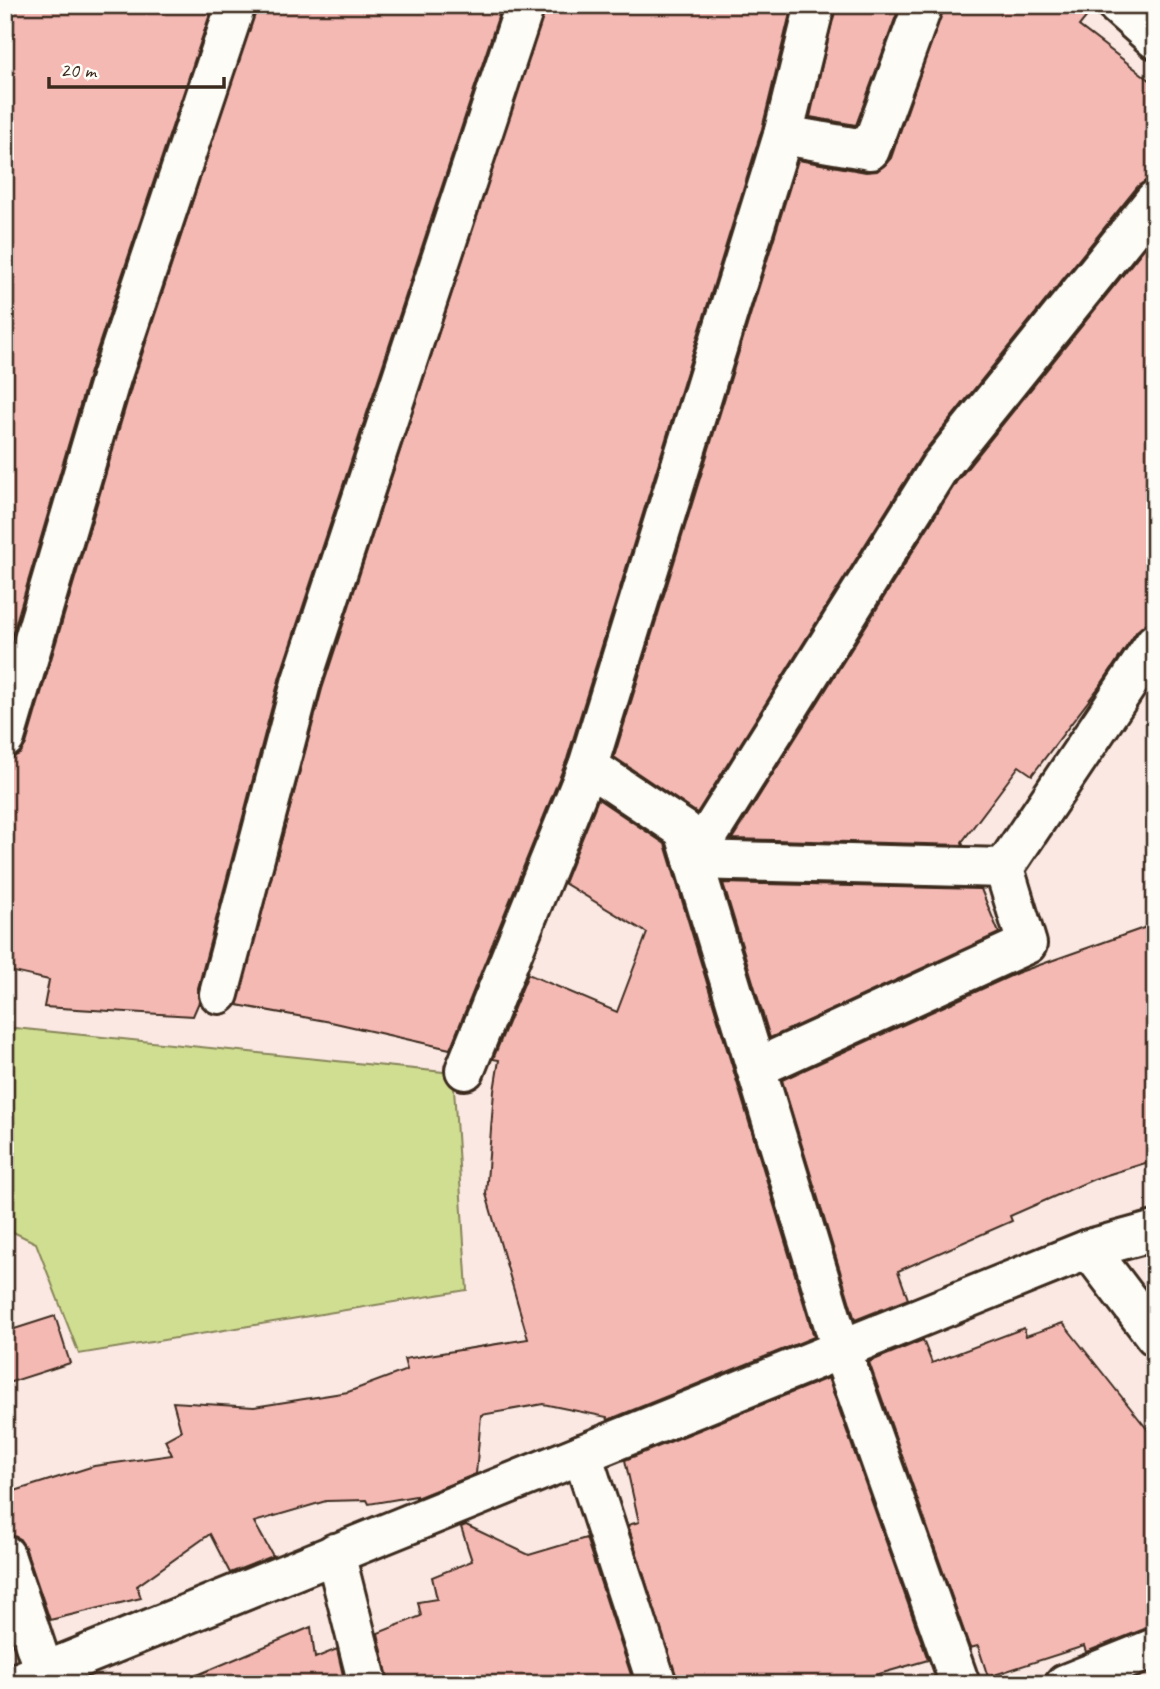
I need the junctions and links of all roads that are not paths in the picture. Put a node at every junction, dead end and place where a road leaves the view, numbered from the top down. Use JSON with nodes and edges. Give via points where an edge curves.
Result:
{"nodes":[{"id":1,"x":236,"y":5,"type":"edge"},
{"id":2,"x":525,"y":5,"type":"edge"},
{"id":3,"x":816,"y":5,"type":"edge"},
{"id":4,"x":923,"y":5,"type":"edge"},
{"id":5,"x":1117,"y":5,"type":"edge"},
{"id":6,"x":1155,"y":39,"type":"edge"},
{"id":7,"x":783,"y":135,"type":"junction"},
{"id":8,"x":1155,"y":200,"type":"edge"},
{"id":9,"x":1155,"y":643,"type":"edge"},
{"id":10,"x":5,"y":738,"type":"edge"},
{"id":11,"x":588,"y":766,"type":"junction"},
{"id":12,"x":693,"y":860,"type":"junction"},
{"id":13,"x":1004,"y":869,"type":"junction"},
{"id":14,"x":219,"y":994,"type":"dead end"},
{"id":15,"x":756,"y":1068,"type":"junction"},
{"id":16,"x":465,"y":1070,"type":"dead end"},
{"id":17,"x":1155,"y":1231,"type":"edge"},
{"id":18,"x":1090,"y":1249,"type":"junction"},
{"id":19,"x":1155,"y":1336,"type":"edge"},
{"id":20,"x":841,"y":1349,"type":"junction"},
{"id":21,"x":582,"y":1454,"type":"junction"},
{"id":22,"x":335,"y":1553,"type":"junction"},
{"id":23,"x":5,"y":1555,"type":"edge"},
{"id":24,"x":1155,"y":1648,"type":"edge"},
{"id":25,"x":36,"y":1680,"type":"edge"},
{"id":26,"x":368,"y":1684,"type":"edge"},
{"id":27,"x":657,"y":1684,"type":"edge"},
{"id":28,"x":960,"y":1684,"type":"edge"},
{"id":29,"x":1065,"y":1684,"type":"edge"}],
"edges":[{"from":1,"to":10,"type":"street","via":[[111,378]]},
{"from":2,"to":14,"type":"street","via":[[301,683]]},
{"from":3,"to":7,"type":"street"},
{"from":4,"to":7,"type":"street","via":[[870,150]]},
{"from":5,"to":6,"type":"street"},
{"from":7,"to":11,"type":"street"},
{"from":8,"to":12,"type":"street","via":[[939,468]]},
{"from":9,"to":13,"type":"street"},
{"from":11,"to":12,"type":"street","via":[[684,830]]},
{"from":11,"to":16,"type":"street"},
{"from":12,"to":13,"type":"street"},
{"from":12,"to":15,"type":"street"},
{"from":13,"to":15,"type":"street","via":[[1027,944]]},
{"from":15,"to":20,"type":"street"},
{"from":17,"to":18,"type":"street"},
{"from":18,"to":19,"type":"street"},
{"from":18,"to":20,"type":"street"},
{"from":20,"to":21,"type":"street"},
{"from":20,"to":28,"type":"street"},
{"from":21,"to":22,"type":"street"},
{"from":21,"to":27,"type":"street"},
{"from":22,"to":25,"type":"street"},
{"from":22,"to":26,"type":"street"},
{"from":23,"to":25,"type":"street"},
{"from":24,"to":29,"type":"street"}]}
